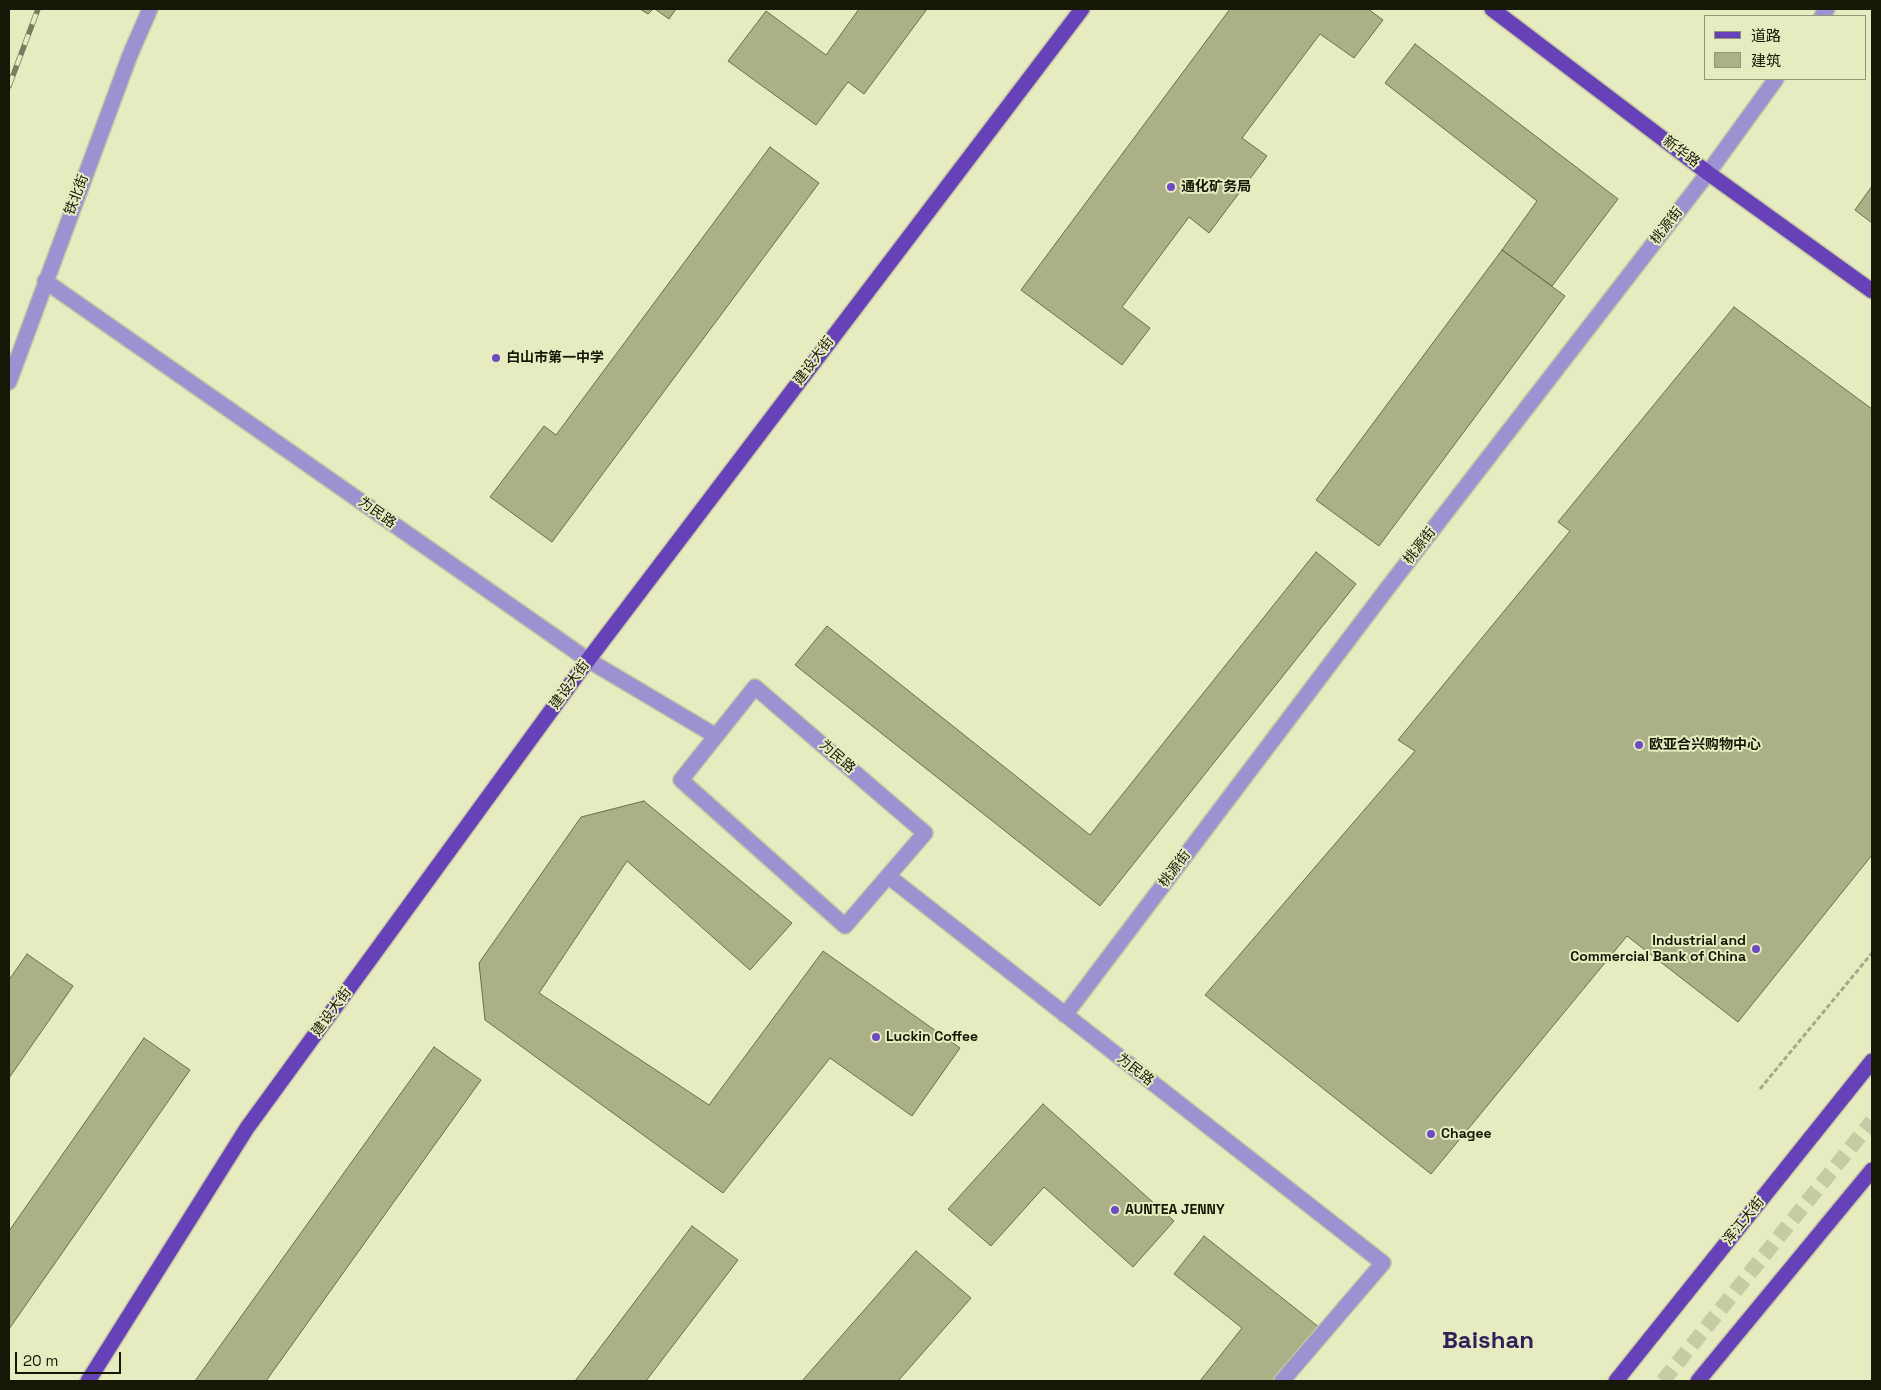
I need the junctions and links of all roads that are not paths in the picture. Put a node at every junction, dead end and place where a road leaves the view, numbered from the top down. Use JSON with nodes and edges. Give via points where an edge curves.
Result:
{"nodes":[{"id":1,"x":150,"y":9,"type":"edge"},
{"id":2,"x":1082,"y":9,"type":"edge"},
{"id":3,"x":1492,"y":9,"type":"edge"},
{"id":4,"x":1775,"y":80,"type":"edge"},
{"id":5,"x":1708,"y":173,"type":"junction"},
{"id":6,"x":45,"y":281,"type":"junction"},
{"id":7,"x":1872,"y":291,"type":"edge"},
{"id":8,"x":9,"y":382,"type":"edge"},
{"id":9,"x":588,"y":660,"type":"junction"},
{"id":10,"x":716,"y":736,"type":"junction"},
{"id":11,"x":888,"y":876,"type":"junction"},
{"id":12,"x":1065,"y":1015,"type":"junction"},
{"id":13,"x":1872,"y":1061,"type":"edge"},
{"id":14,"x":1872,"y":1170,"type":"edge"},
{"id":15,"x":88,"y":1381,"type":"edge"},
{"id":16,"x":1282,"y":1381,"type":"edge"},
{"id":17,"x":1616,"y":1381,"type":"edge"},
{"id":18,"x":1698,"y":1381,"type":"edge"}],
"edges":[{"from":1,"to":6,"type":"street","name":"铁北街"},
{"from":2,"to":9,"type":"main road","name":"建设大街"},
{"from":3,"to":5,"type":"main road","name":"新华路"},
{"from":4,"to":5,"type":"street","name":"桃源街"},
{"from":5,"to":7,"type":"main road","name":"新华路"},
{"from":5,"to":12,"type":"street","name":"桃源街"},
{"from":6,"to":8,"type":"street","name":"铁北街"},
{"from":6,"to":9,"type":"street","name":"为民路"},
{"from":9,"to":10,"type":"street","name":"为民路"},
{"from":9,"to":15,"type":"main road","name":"建设大街","via":[[247,1128]]},
{"from":10,"to":11,"type":"street","name":"为民路","via":[[681,780],[845,926]]},
{"from":10,"to":11,"type":"street","name":"为民路","via":[[755,687],[925,832]]},
{"from":11,"to":12,"type":"street","name":"为民路"},
{"from":12,"to":16,"type":"street","name":"为民路","via":[[1383,1263]]},
{"from":13,"to":17,"type":"main road","name":"浑江大街"},
{"from":14,"to":18,"type":"main road"}]}
